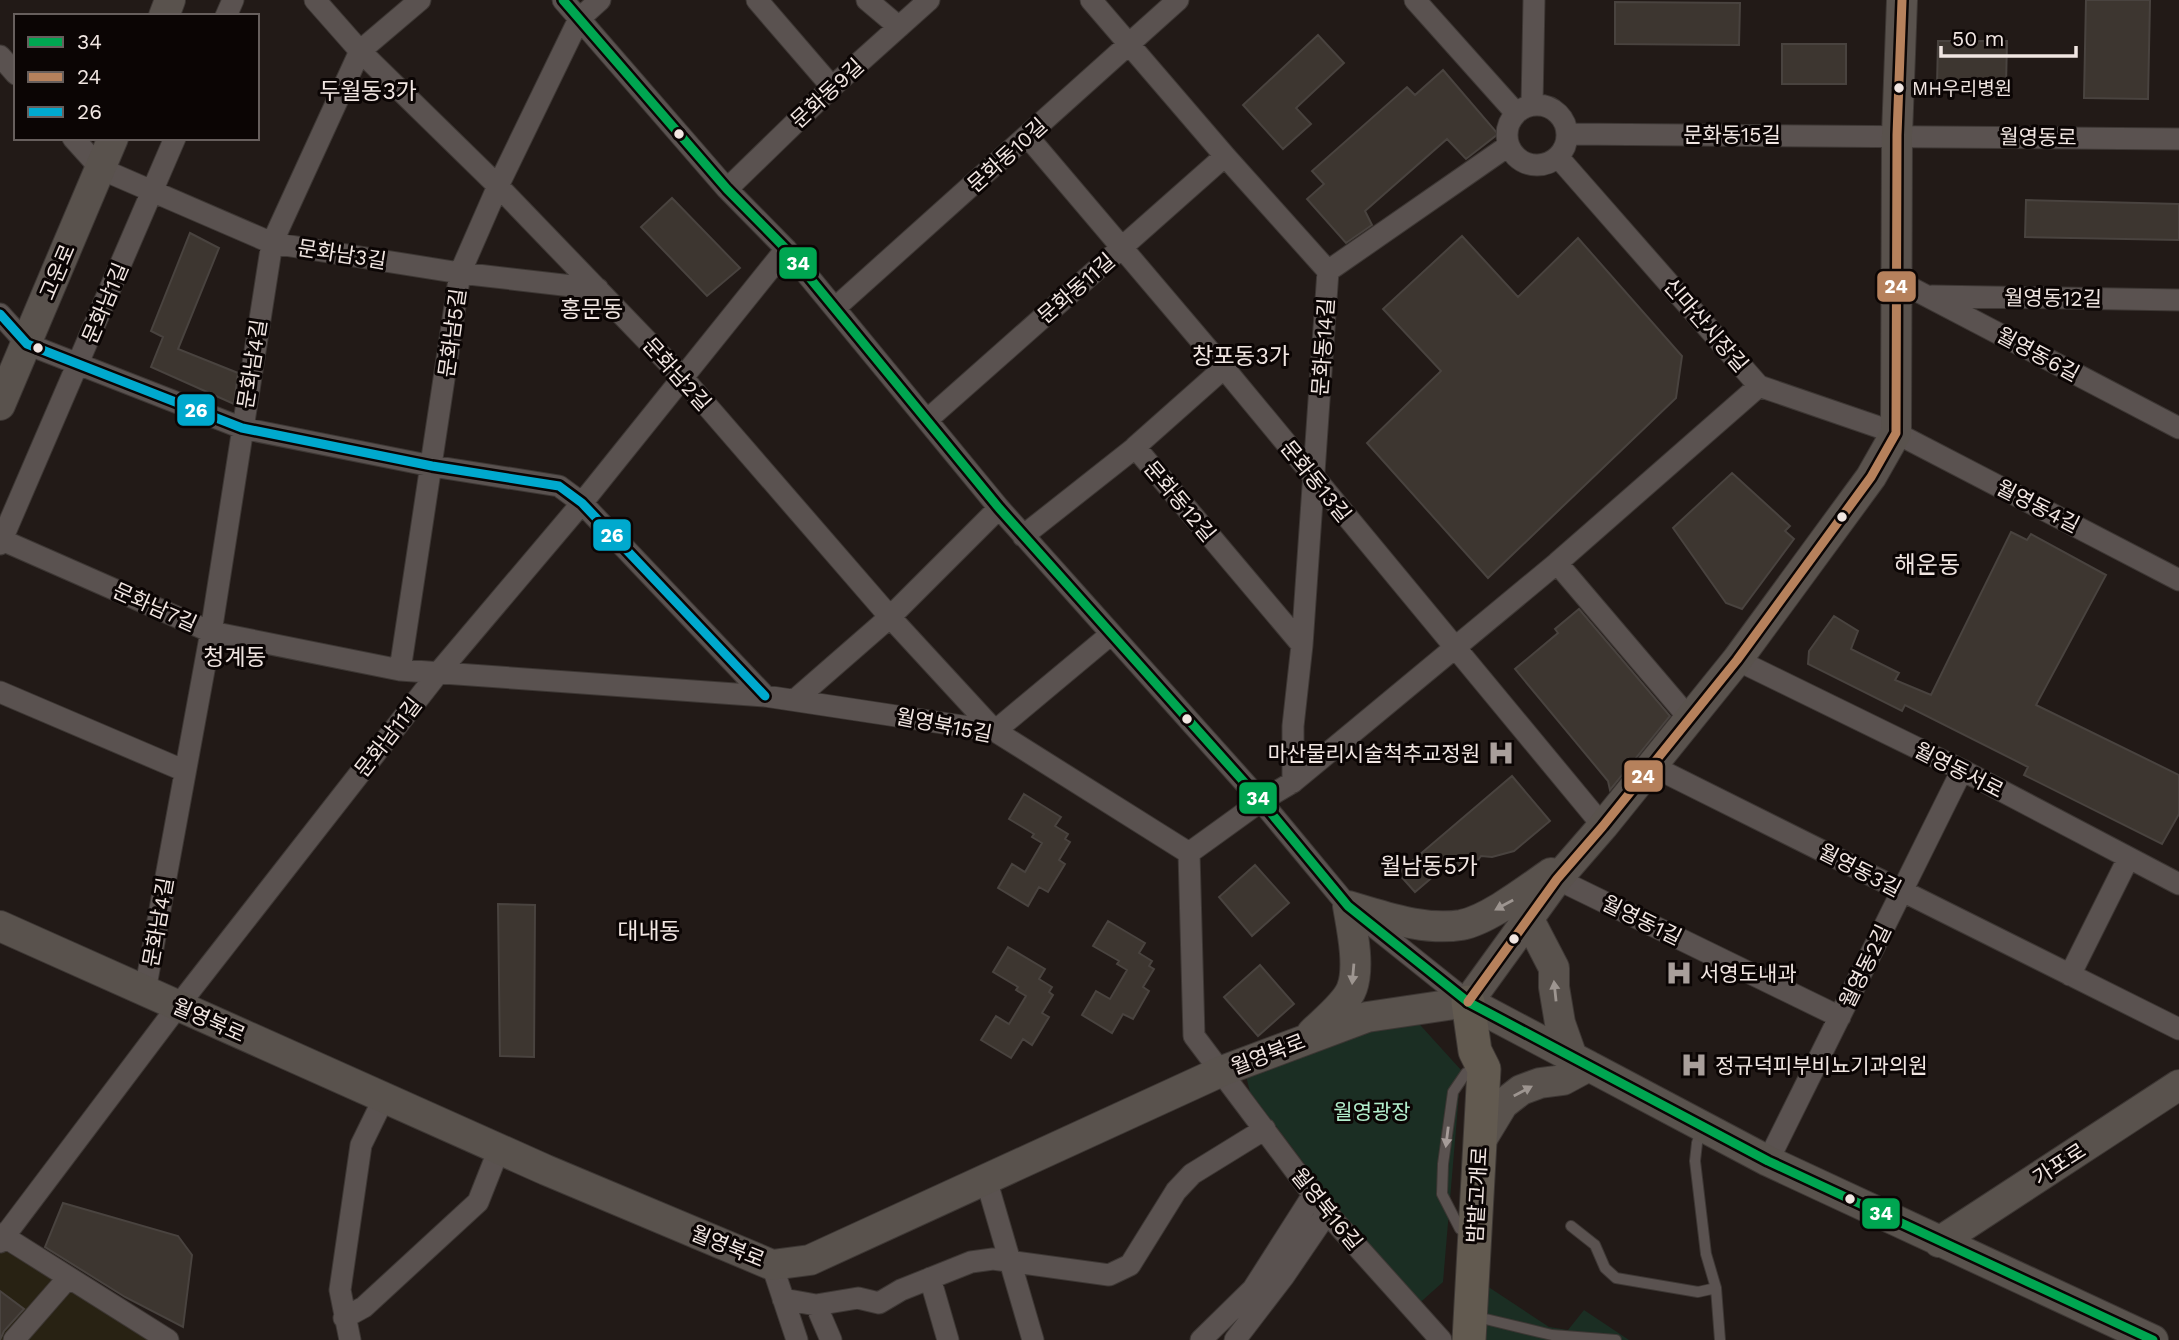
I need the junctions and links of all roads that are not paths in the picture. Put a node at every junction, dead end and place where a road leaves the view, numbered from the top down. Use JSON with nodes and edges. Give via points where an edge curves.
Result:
{"nodes":[{"id":1,"x":315,"y":0,"type":"edge"},
{"id":2,"x":420,"y":0,"type":"edge"},
{"id":3,"x":563,"y":0,"type":"edge"},
{"id":4,"x":600,"y":0,"type":"edge"},
{"id":5,"x":757,"y":0,"type":"edge"},
{"id":6,"x":867,"y":0,"type":"edge"},
{"id":7,"x":929,"y":0,"type":"edge"},
{"id":8,"x":1091,"y":0,"type":"edge"},
{"id":9,"x":1178,"y":0,"type":"edge"},
{"id":10,"x":1415,"y":0,"type":"edge"},
{"id":11,"x":1534,"y":0,"type":"edge"},
{"id":12,"x":1902,"y":0,"type":"edge"},
{"id":13,"x":579,"y":19,"type":"junction"},
{"id":14,"x":899,"y":27,"type":"junction"},
{"id":15,"x":1129,"y":43,"type":"junction"},
{"id":16,"x":360,"y":51,"type":"junction"},
{"id":17,"x":0,"y":56,"type":"edge"},
{"id":18,"x":14,"y":72,"type":"edge"},
{"id":19,"x":832,"y":87,"type":"junction"},
{"id":20,"x":1524,"y":109,"type":"junction"},
{"id":21,"x":1568,"y":134,"type":"junction"},
{"id":22,"x":1897,"y":135,"type":"junction"},
{"id":23,"x":1028,"y":137,"type":"junction"},
{"id":24,"x":2179,"y":139,"type":"edge"},
{"id":25,"x":75,"y":140,"type":"edge"},
{"id":26,"x":112,"y":140,"type":"edge"},
{"id":27,"x":174,"y":140,"type":"edge"},
{"id":28,"x":1508,"y":146,"type":"junction"},
{"id":29,"x":1225,"y":156,"type":"junction"},
{"id":30,"x":1558,"y":157,"type":"junction"},
{"id":31,"x":101,"y":169,"type":"junction"},
{"id":32,"x":498,"y":186,"type":"junction"},
{"id":33,"x":727,"y":188,"type":"junction"},
{"id":34,"x":153,"y":192,"type":"junction"},
{"id":35,"x":272,"y":243,"type":"junction"},
{"id":36,"x":1121,"y":248,"type":"junction"},
{"id":37,"x":786,"y":249,"type":"junction"},
{"id":38,"x":1328,"y":271,"type":"junction"},
{"id":39,"x":460,"y":273,"type":"junction"},
{"id":40,"x":1898,"y":281,"type":"junction"},
{"id":41,"x":598,"y":289,"type":"junction"},
{"id":42,"x":1926,"y":296,"type":"junction"},
{"id":43,"x":2179,"y":300,"type":"edge"},
{"id":44,"x":835,"y":308,"type":"junction"},
{"id":45,"x":0,"y":314,"type":"edge"},
{"id":46,"x":27,"y":344,"type":"junction"},
{"id":47,"x":79,"y":365,"type":"junction"},
{"id":48,"x":1224,"y":368,"type":"junction"},
{"id":49,"x":682,"y":377,"type":"junction"},
{"id":50,"x":1759,"y":386,"type":"junction"},
{"id":51,"x":0,"y":405,"type":"edge"},
{"id":52,"x":927,"y":420,"type":"junction"},
{"id":53,"x":242,"y":428,"type":"junction"},
{"id":54,"x":2179,"y":428,"type":"edge"},
{"id":55,"x":1896,"y":433,"type":"junction"},
{"id":56,"x":1137,"y":446,"type":"junction"},
{"id":57,"x":432,"y":466,"type":"junction"},
{"id":58,"x":1314,"y":479,"type":"junction"},
{"id":59,"x":582,"y":503,"type":"junction"},
{"id":60,"x":999,"y":508,"type":"junction"},
{"id":61,"x":1023,"y":536,"type":"junction"},
{"id":62,"x":1,"y":542,"type":"edge"},
{"id":63,"x":1557,"y":563,"type":"junction"},
{"id":64,"x":2179,"y":580,"type":"edge"},
{"id":65,"x":890,"y":617,"type":"junction"},
{"id":66,"x":211,"y":632,"type":"junction"},
{"id":67,"x":1110,"y":635,"type":"junction"},
{"id":68,"x":1302,"y":645,"type":"junction"},
{"id":69,"x":1455,"y":648,"type":"junction"},
{"id":70,"x":1737,"y":660,"type":"junction"},
{"id":71,"x":400,"y":670,"type":"junction"},
{"id":72,"x":439,"y":672,"type":"junction"},
{"id":73,"x":0,"y":692,"type":"edge"},
{"id":74,"x":765,"y":696,"type":"junction"},
{"id":75,"x":796,"y":699,"type":"junction"},
{"id":76,"x":1689,"y":718,"type":"junction"},
{"id":77,"x":995,"y":731,"type":"junction"},
{"id":78,"x":1650,"y":765,"type":"junction"},
{"id":79,"x":1962,"y":770,"type":"junction"},
{"id":80,"x":185,"y":771,"type":"junction"},
{"id":81,"x":1293,"y":782,"type":"junction"},
{"id":82,"x":1261,"y":801,"type":"junction"},
{"id":83,"x":1603,"y":826,"type":"junction"},
{"id":84,"x":1580,"y":852,"type":"junction"},
{"id":85,"x":1189,"y":853,"type":"junction"},
{"id":86,"x":2128,"y":859,"type":"junction"},
{"id":87,"x":1557,"y":879,"type":"junction"},
{"id":88,"x":2179,"y":884,"type":"edge"},
{"id":89,"x":1902,"y":891,"type":"junction"},
{"id":90,"x":1348,"y":906,"type":"junction"},
{"id":91,"x":1528,"y":918,"type":"junction"},
{"id":92,"x":0,"y":926,"type":"edge"},
{"id":93,"x":2070,"y":975,"type":"junction"},
{"id":94,"x":145,"y":991,"type":"junction"},
{"id":95,"x":1468,"y":1002,"type":"junction"},
{"id":96,"x":178,"y":1006,"type":"junction"},
{"id":97,"x":1840,"y":1017,"type":"junction"},
{"id":98,"x":2179,"y":1029,"type":"edge"},
{"id":99,"x":1303,"y":1041,"type":"junction"},
{"id":100,"x":1580,"y":1061,"type":"junction"},
{"id":101,"x":1471,"y":1062,"type":"junction"},
{"id":102,"x":1222,"y":1071,"type":"junction"},
{"id":103,"x":2179,"y":1085,"type":"edge"},
{"id":104,"x":384,"y":1098,"type":"junction"},
{"id":105,"x":1703,"y":1126,"type":"junction"},
{"id":106,"x":1265,"y":1129,"type":"junction"},
{"id":107,"x":1480,"y":1142,"type":"junction"},
{"id":108,"x":499,"y":1149,"type":"junction"},
{"id":109,"x":1768,"y":1161,"type":"junction"},
{"id":110,"x":986,"y":1179,"type":"junction"},
{"id":111,"x":1313,"y":1195,"type":"junction"},
{"id":112,"x":1327,"y":1213,"type":"junction"},
{"id":113,"x":1571,"y":1226,"type":"dead end"},
{"id":114,"x":1,"y":1237,"type":"edge"},
{"id":115,"x":1939,"y":1242,"type":"junction"},
{"id":116,"x":1010,"y":1261,"type":"junction"},
{"id":117,"x":772,"y":1265,"type":"junction"},
{"id":118,"x":68,"y":1278,"type":"junction"},
{"id":119,"x":930,"y":1278,"type":"junction"},
{"id":120,"x":1716,"y":1289,"type":"junction"},
{"id":121,"x":783,"y":1298,"type":"junction"},
{"id":122,"x":816,"y":1305,"type":"junction"},
{"id":123,"x":344,"y":1318,"type":"junction"},
{"id":124,"x":1464,"y":1332,"type":"edge"},
{"id":125,"x":13,"y":1340,"type":"edge"},
{"id":126,"x":168,"y":1340,"type":"edge"},
{"id":127,"x":350,"y":1340,"type":"edge"},
{"id":128,"x":797,"y":1340,"type":"edge"},
{"id":129,"x":831,"y":1340,"type":"edge"},
{"id":130,"x":948,"y":1340,"type":"edge"},
{"id":131,"x":1032,"y":1340,"type":"edge"},
{"id":132,"x":1201,"y":1340,"type":"edge"},
{"id":133,"x":1236,"y":1340,"type":"edge"},
{"id":134,"x":1441,"y":1340,"type":"edge"},
{"id":135,"x":1616,"y":1340,"type":"edge"},
{"id":136,"x":1720,"y":1340,"type":"edge"},
{"id":137,"x":2152,"y":1340,"type":"edge"}],
"edges":[{"from":1,"to":16,"type":"street","name":"문화남2길"},
{"from":2,"to":16,"type":"street","name":"문화남4길"},
{"from":3,"to":13,"type":"street"},
{"from":4,"to":13,"type":"street"},
{"from":5,"to":19,"type":"street"},
{"from":6,"to":14,"type":"street"},
{"from":7,"to":14,"type":"street","name":"문화동9길"},
{"from":8,"to":15,"type":"street","name":"문화동14길"},
{"from":9,"to":15,"type":"street","name":"문화동10길"},
{"from":10,"to":20,"type":"street"},
{"from":11,"to":20,"type":"street"},
{"from":12,"to":22,"type":"main road"},
{"from":13,"to":32,"type":"street","name":"문화남5길"},
{"from":13,"to":33,"type":"street"},
{"from":14,"to":19,"type":"street","name":"문화동9길"},
{"from":15,"to":23,"type":"street","name":"문화동10길"},
{"from":15,"to":29,"type":"street","name":"문화동14길"},
{"from":16,"to":32,"type":"street","name":"문화남2길"},
{"from":16,"to":35,"type":"street","name":"문화남4길"},
{"from":17,"to":18,"type":"street"},
{"from":19,"to":33,"type":"street","name":"문화동9길"},
{"from":20,"to":21,"type":"street","via":[[1540,105],[1556,111]]},
{"from":20,"to":28,"type":"street","via":[[1508,128]]},
{"from":21,"to":22,"type":"street","name":"문화동15길"},
{"from":21,"to":30,"type":"street"},
{"from":22,"to":24,"type":"street","name":"월영동로"},
{"from":22,"to":40,"type":"main road"},
{"from":23,"to":36,"type":"street","name":"문화동13길"},
{"from":23,"to":44,"type":"street","name":"문화동10길"},
{"from":25,"to":31,"type":"street"},
{"from":26,"to":31,"type":"main road","name":"고운로"},
{"from":27,"to":34,"type":"street","name":"문화남1길"},
{"from":28,"to":30,"type":"street","via":[[1526,164],[1543,165]]},
{"from":28,"to":38,"type":"street"},
{"from":29,"to":36,"type":"street","name":"문화동11길"},
{"from":29,"to":38,"type":"street","name":"문화동14길"},
{"from":30,"to":50,"type":"street","name":"신마산시장길"},
{"from":31,"to":34,"type":"street","name":"문화남3길"},
{"from":31,"to":46,"type":"main road","name":"고운로"},
{"from":32,"to":39,"type":"street","name":"문화남5길"},
{"from":32,"to":41,"type":"street","name":"문화남2길"},
{"from":33,"to":37,"type":"street"},
{"from":34,"to":35,"type":"street","name":"문화남3길"},
{"from":34,"to":47,"type":"street","name":"문화남1길"},
{"from":35,"to":39,"type":"street","name":"문화남3길"},
{"from":35,"to":53,"type":"street","name":"문화남4길"},
{"from":36,"to":48,"type":"street","name":"문화동13길"},
{"from":36,"to":52,"type":"street","name":"문화동11길"},
{"from":37,"to":44,"type":"street"},
{"from":37,"to":49,"type":"street","name":"문화남11길"},
{"from":38,"to":58,"type":"street","name":"문화동14길"},
{"from":39,"to":41,"type":"street","name":"문화남3길"},
{"from":39,"to":57,"type":"street","name":"문화남5길"},
{"from":40,"to":42,"type":"street","name":"월영동6길"},
{"from":40,"to":55,"type":"main road"},
{"from":41,"to":49,"type":"street","name":"문화남2길"},
{"from":42,"to":43,"type":"street","name":"월영동12길"},
{"from":42,"to":54,"type":"street","name":"월영동6길"},
{"from":44,"to":52,"type":"street"},
{"from":45,"to":46,"type":"street"},
{"from":46,"to":47,"type":"street"},
{"from":46,"to":51,"type":"main road","name":"고운로"},
{"from":47,"to":53,"type":"street"},
{"from":47,"to":62,"type":"street","name":"문화남1길"},
{"from":48,"to":56,"type":"street","name":"문화동12길"},
{"from":48,"to":58,"type":"street","name":"문화동13길"},
{"from":49,"to":59,"type":"street","name":"문화남11길"},
{"from":49,"to":65,"type":"street","name":"문화남2길"},
{"from":50,"to":55,"type":"street","name":"월영동4길"},
{"from":50,"to":63,"type":"street","name":"신마산시장길"},
{"from":52,"to":60,"type":"street"},
{"from":53,"to":57,"type":"street"},
{"from":53,"to":66,"type":"street","name":"문화남4길"},
{"from":55,"to":64,"type":"street","name":"월영동4길"},
{"from":55,"to":70,"type":"main road","via":[[1871,477]]},
{"from":56,"to":61,"type":"street"},
{"from":56,"to":68,"type":"street","name":"문화동12길"},
{"from":57,"to":59,"type":"street","via":[[559,486]]},
{"from":57,"to":71,"type":"street","name":"문화남5길"},
{"from":58,"to":68,"type":"street","name":"문화동14길"},
{"from":58,"to":69,"type":"street","name":"문화동13길"},
{"from":59,"to":72,"type":"street","name":"문화남11길"},
{"from":59,"to":74,"type":"street"},
{"from":60,"to":61,"type":"street"},
{"from":60,"to":65,"type":"street"},
{"from":61,"to":67,"type":"street"},
{"from":62,"to":66,"type":"street","name":"문화남7길"},
{"from":63,"to":69,"type":"street","name":"신마산시장길"},
{"from":63,"to":76,"type":"street"},
{"from":65,"to":75,"type":"street"},
{"from":65,"to":77,"type":"street","name":"문화남2길"},
{"from":66,"to":71,"type":"street","name":"문화남7길"},
{"from":66,"to":80,"type":"street","name":"문화남4길"},
{"from":67,"to":77,"type":"street"},
{"from":67,"to":82,"type":"street"},
{"from":68,"to":81,"type":"street","name":"문화동14길","via":[[1293,726]]},
{"from":69,"to":81,"type":"street","name":"신마산시장길"},
{"from":69,"to":83,"type":"street","name":"문화동13길"},
{"from":70,"to":76,"type":"main road"},
{"from":70,"to":79,"type":"street","name":"월영동서로"},
{"from":71,"to":72,"type":"street","name":"문화남7길"},
{"from":72,"to":74,"type":"street","name":"월영북15길"},
{"from":72,"to":96,"type":"street","name":"문화남11길"},
{"from":73,"to":80,"type":"street"},
{"from":74,"to":75,"type":"street","name":"월영북15길"},
{"from":75,"to":77,"type":"street","name":"월영북15길"},
{"from":76,"to":78,"type":"main road"},
{"from":77,"to":85,"type":"street","name":"월영북15길"},
{"from":78,"to":83,"type":"main road"},
{"from":78,"to":89,"type":"street","name":"월영동3길"},
{"from":79,"to":86,"type":"street","name":"월영동서로"},
{"from":79,"to":89,"type":"street","name":"월영동2길"},
{"from":80,"to":94,"type":"street","name":"문화남4길"},
{"from":81,"to":82,"type":"street","name":"신마산시장길"},
{"from":82,"to":85,"type":"street","name":"신마산시장길"},
{"from":82,"to":90,"type":"street"},
{"from":83,"to":84,"type":"main road"},
{"from":84,"to":87,"type":"main road"},
{"from":84,"to":90,"type":"main road","one_way":true,"via":[[1505,905],[1462,925],[1420,925]]},
{"from":85,"to":102,"type":"street","via":[[1194,1036]]},
{"from":86,"to":88,"type":"street","name":"월영동서로"},
{"from":86,"to":93,"type":"street"},
{"from":87,"to":91,"type":"main road"},
{"from":87,"to":97,"type":"street","name":"월영동1길"},
{"from":89,"to":93,"type":"street","name":"월영동3길"},
{"from":89,"to":97,"type":"street","name":"월영동2길"},
{"from":90,"to":95,"type":"street"},
{"from":90,"to":99,"type":"main road","one_way":true,"via":[[1355,952],[1352,989]]},
{"from":91,"to":95,"type":"main road"},
{"from":100,"to":91,"type":"main road","one_way":true,"via":[[1560,1023],[1554,968]]},
{"from":92,"to":94,"type":"main road","name":"월영북로"},
{"from":93,"to":98,"type":"street","name":"월영동3길"},
{"from":94,"to":96,"type":"main road","name":"월영북로"},
{"from":95,"to":99,"type":"main road","name":"월영북로","via":[[1367,1017]]},
{"from":95,"to":100,"type":"main road"},
{"from":95,"to":101,"type":"main road","name":"밤밭고개로"},
{"from":96,"to":104,"type":"main road","name":"월영북로"},
{"from":96,"to":114,"type":"street","name":"문화남11길"},
{"from":97,"to":109,"type":"street","name":"월영동2길"},
{"from":99,"to":102,"type":"main road","name":"월영북로"},
{"from":100,"to":105,"type":"main road"},
{"from":107,"to":100,"type":"main road","one_way":true,"via":[[1503,1104],[1521,1090],[1563,1080]]},
{"from":101,"to":107,"type":"main road","name":"밤밭고개로","via":[[1483,1069]]},
{"from":101,"to":124,"type":"main road","name":"밤밭고개로","one_way":true,"via":[[1460,1229]]},
{"from":102,"to":106,"type":"street","name":"월영북16길"},
{"from":102,"to":110,"type":"main road","name":"월영북로"},
{"from":103,"to":115,"type":"main road","name":"가포로"},
{"from":104,"to":108,"type":"main road","name":"월영북로"},
{"from":104,"to":123,"type":"street","via":[[361,1145],[340,1290]]},
{"from":105,"to":109,"type":"main road"},
{"from":105,"to":120,"type":"lane","via":[[1695,1161],[1706,1254]]},
{"from":106,"to":111,"type":"street","name":"월영북16길"},
{"from":106,"to":116,"type":"street","via":[[1192,1174],[1176,1191],[1130,1265],[1109,1275]]},
{"from":107,"to":124,"type":"main road","name":"밤밭고개로"},
{"from":108,"to":117,"type":"main road","name":"월영북로"},
{"from":108,"to":123,"type":"street","via":[[478,1202],[364,1307]]},
{"from":109,"to":115,"type":"main road"},
{"from":110,"to":116,"type":"street"},
{"from":110,"to":117,"type":"main road","name":"월영북로","via":[[810,1260]]},
{"from":111,"to":112,"type":"street","name":"월영북16길"},
{"from":111,"to":132,"type":"street","via":[[1252,1289]]},
{"from":112,"to":133,"type":"street"},
{"from":112,"to":134,"type":"street","name":"월영북16길"},
{"from":113,"to":120,"type":"lane","via":[[1595,1245],[1605,1268],[1616,1278],[1698,1292]]},
{"from":114,"to":118,"type":"street"},
{"from":115,"to":137,"type":"main road"},
{"from":116,"to":119,"type":"street","via":[[971,1262]]},
{"from":116,"to":131,"type":"street"},
{"from":117,"to":121,"type":"street"},
{"from":118,"to":125,"type":"street"},
{"from":118,"to":126,"type":"street"},
{"from":119,"to":122,"type":"street","via":[[880,1303],[858,1298]]},
{"from":119,"to":130,"type":"street"},
{"from":120,"to":136,"type":"lane"},
{"from":121,"to":122,"type":"street"},
{"from":121,"to":128,"type":"street"},
{"from":122,"to":129,"type":"street"},
{"from":123,"to":127,"type":"street"},
{"from":124,"to":135,"type":"lane"}]}
